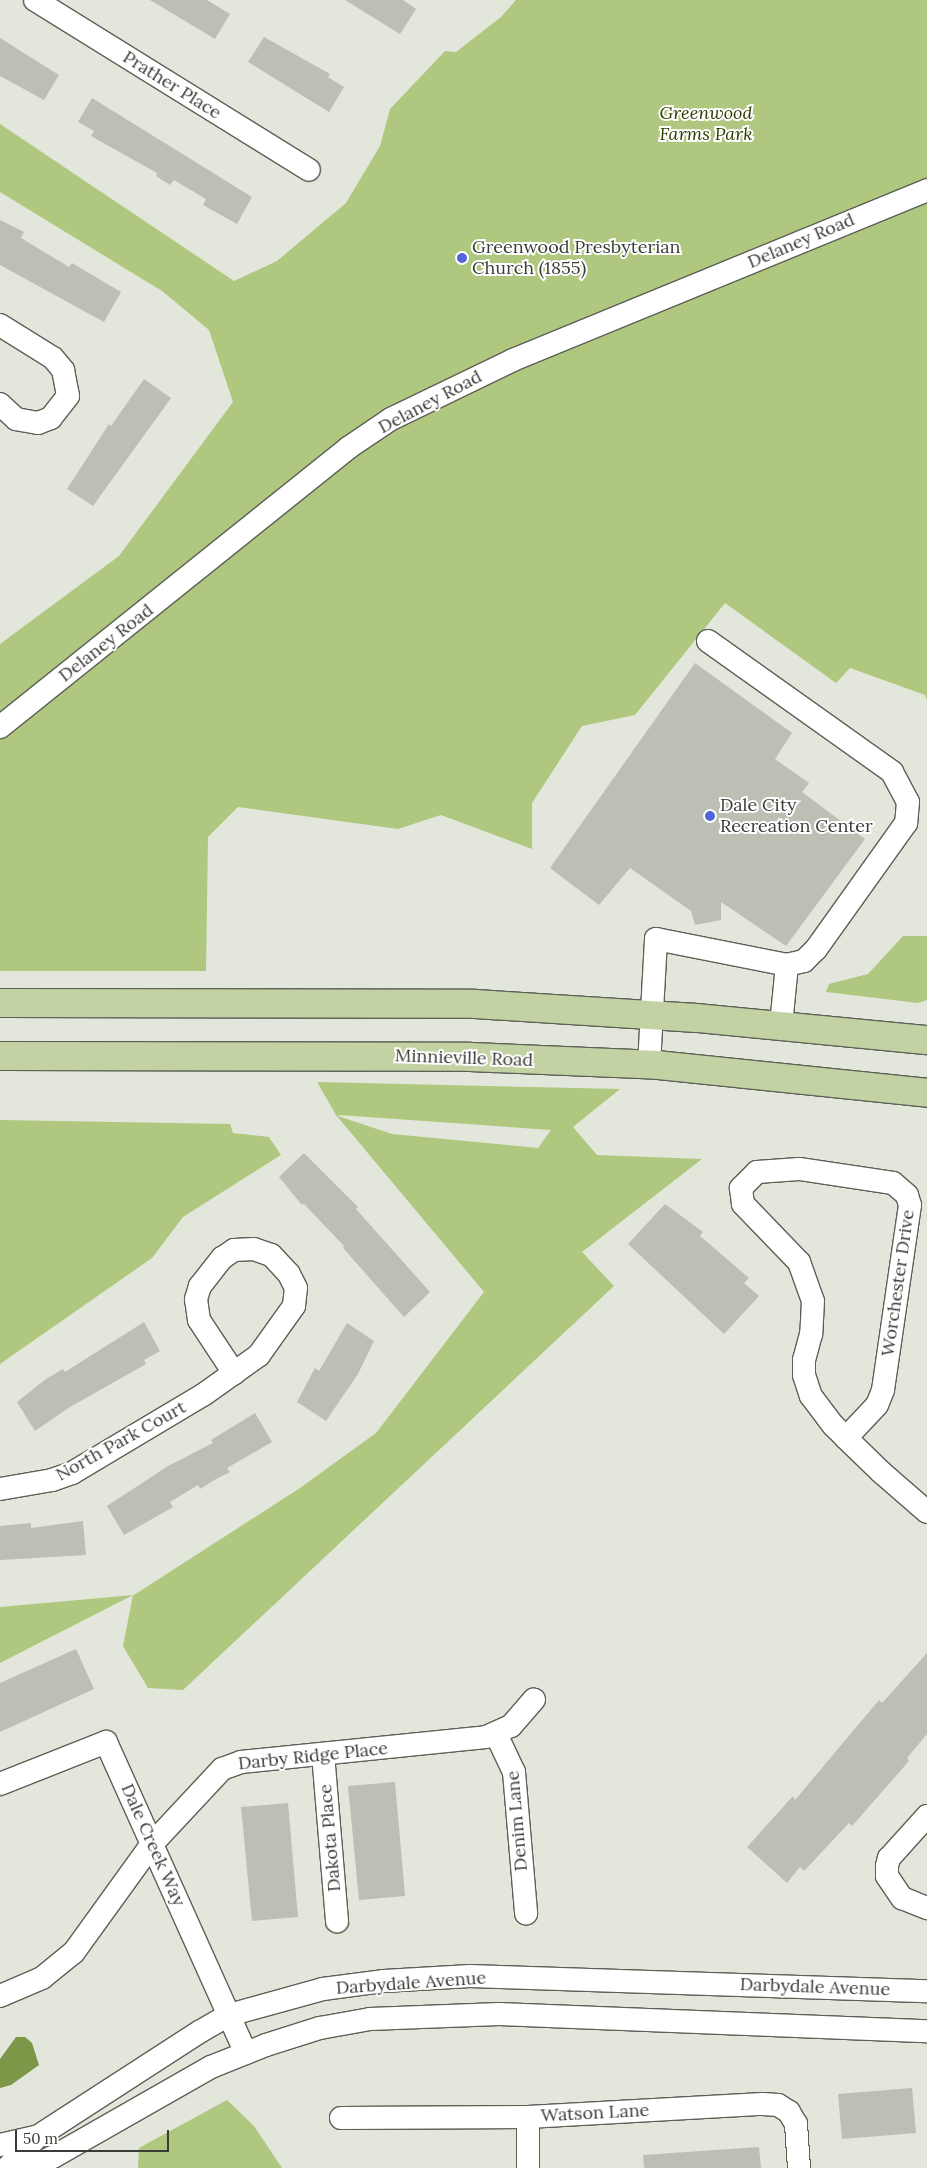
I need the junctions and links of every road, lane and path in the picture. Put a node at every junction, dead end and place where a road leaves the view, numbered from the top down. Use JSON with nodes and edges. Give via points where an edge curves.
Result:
{"nodes":[{"id":1,"x":35,"y":0,"type":"edge"},
{"id":2,"x":309,"y":170,"type":"dead end"},
{"id":3,"x":927,"y":190,"type":"edge"},
{"id":4,"x":0,"y":325,"type":"edge"},
{"id":5,"x":0,"y":404,"type":"edge"},
{"id":6,"x":708,"y":641,"type":"dead end"},
{"id":7,"x":0,"y":728,"type":"edge"},
{"id":8,"x":787,"y":965,"type":"junction"},
{"id":9,"x":0,"y":1003,"type":"edge"},
{"id":10,"x":651,"y":1015,"type":"junction"},
{"id":11,"x":781,"y":1025,"type":"junction"},
{"id":12,"x":927,"y":1040,"type":"edge"},
{"id":13,"x":0,"y":1056,"type":"edge"},
{"id":14,"x":649,"y":1065,"type":"junction"},
{"id":15,"x":927,"y":1093,"type":"edge"},
{"id":16,"x":234,"y":1372,"type":"junction"},
{"id":17,"x":846,"y":1438,"type":"junction"},
{"id":18,"x":0,"y":1489,"type":"edge"},
{"id":19,"x":927,"y":1512,"type":"edge"},
{"id":20,"x":534,"y":1700,"type":"dead end"},
{"id":21,"x":496,"y":1734,"type":"junction"},
{"id":22,"x":323,"y":1754,"type":"junction"},
{"id":23,"x":0,"y":1784,"type":"edge"},
{"id":24,"x":927,"y":1816,"type":"edge"},
{"id":25,"x":152,"y":1844,"type":"junction"},
{"id":26,"x":927,"y":1908,"type":"edge"},
{"id":27,"x":526,"y":1913,"type":"dead end"},
{"id":28,"x":337,"y":1921,"type":"dead end"},
{"id":29,"x":927,"y":1991,"type":"edge"},
{"id":30,"x":0,"y":1996,"type":"edge"},
{"id":31,"x":230,"y":2015,"type":"junction"},
{"id":32,"x":927,"y":2031,"type":"edge"},
{"id":33,"x":246,"y":2053,"type":"junction"},
{"id":34,"x":528,"y":2117,"type":"junction"},
{"id":35,"x":340,"y":2118,"type":"dead end"},
{"id":36,"x":37,"y":2137,"type":"junction"},
{"id":37,"x":0,"y":2145,"type":"edge"},
{"id":38,"x":7,"y":2168,"type":"edge"},
{"id":39,"x":28,"y":2168,"type":"edge"},
{"id":40,"x":528,"y":2168,"type":"edge"},
{"id":41,"x":799,"y":2168,"type":"edge"}],
"edges":[{"from":1,"to":2,"type":"street","name":"Prather Place"},
{"from":3,"to":7,"type":"street","name":"Delaney Road","via":[[513,360],[391,419],[348,448]]},
{"from":4,"to":5,"type":"street","via":[[53,358],[63,370],[68,396],[51,418],[38,423],[16,419]]},
{"from":6,"to":8,"type":"street","via":[[892,772],[908,802],[906,823],[816,950],[804,961]]},
{"from":8,"to":10,"type":"street","via":[[656,939]]},
{"from":8,"to":11,"type":"street"},
{"from":9,"to":10,"type":"main road","via":[[475,1004]]},
{"from":10,"to":11,"type":"main road"},
{"from":10,"to":14,"type":"street"},
{"from":11,"to":12,"type":"main road"},
{"from":13,"to":14,"type":"main road","name":"Minnieville Road","via":[[311,1054]]},
{"from":14,"to":15,"type":"main road","name":"Minnieville Road"},
{"from":16,"to":16,"type":"street","name":"North Park Court","via":[[199,1320],[196,1299],[200,1286],[222,1258],[234,1250],[254,1249],[271,1255],[290,1274],[296,1288],[296,1300],[270,1343]]},
{"from":16,"to":18,"type":"street","name":"North Park Court","via":[[203,1395],[72,1473],[45,1482]]},
{"from":17,"to":17,"type":"street","name":"Worchester Drive","via":[[822,1413],[811,1396],[804,1374],[814,1318],[808,1280],[786,1246],[743,1204],[741,1188],[757,1172],[799,1169],[893,1183],[907,1194],[910,1205],[883,1390],[877,1405]]},
{"from":17,"to":19,"type":"street","name":"Worchester Drive"},
{"from":20,"to":21,"type":"street","name":"Darby Ridge Place","via":[[511,1726]]},
{"from":21,"to":22,"type":"street","name":"Darby Ridge Place"},
{"from":21,"to":27,"type":"street","name":"Denim Lane","via":[[514,1772]]},
{"from":22,"to":25,"type":"street","name":"Darby Ridge Place","via":[[241,1762],[222,1769]]},
{"from":22,"to":28,"type":"street","name":"Dakota Place"},
{"from":23,"to":25,"type":"street","name":"Dale Creek Way","via":[[106,1742]]},
{"from":24,"to":26,"type":"street","via":[[889,1858],[887,1866],[890,1882],[902,1898]]},
{"from":25,"to":30,"type":"street","name":"Darby Ridge Place","via":[[74,1952],[42,1978]]},
{"from":25,"to":31,"type":"street","name":"Dale Creek Way"},
{"from":29,"to":31,"type":"street","name":"Darbydale Avenue","via":[[470,1976],[384,1981],[323,1989]]},
{"from":31,"to":33,"type":"street","name":"Dale Creek Way"},
{"from":31,"to":36,"type":"street","name":"Darbydale Avenue"},
{"from":32,"to":33,"type":"street","name":"Darbydale Avenue","via":[[420,2014],[320,2028]]},
{"from":33,"to":39,"type":"street","name":"Darbydale Avenue","via":[[182,2082],[54,2157]]},
{"from":34,"to":35,"type":"street","name":"Watson Lane"},
{"from":34,"to":40,"type":"street"},
{"from":34,"to":41,"type":"street","name":"Watson Lane","via":[[778,2105],[789,2112],[796,2124]]},
{"from":36,"to":37,"type":"street"},
{"from":36,"to":38,"type":"street","name":"Darbydale Avenue"}]}
